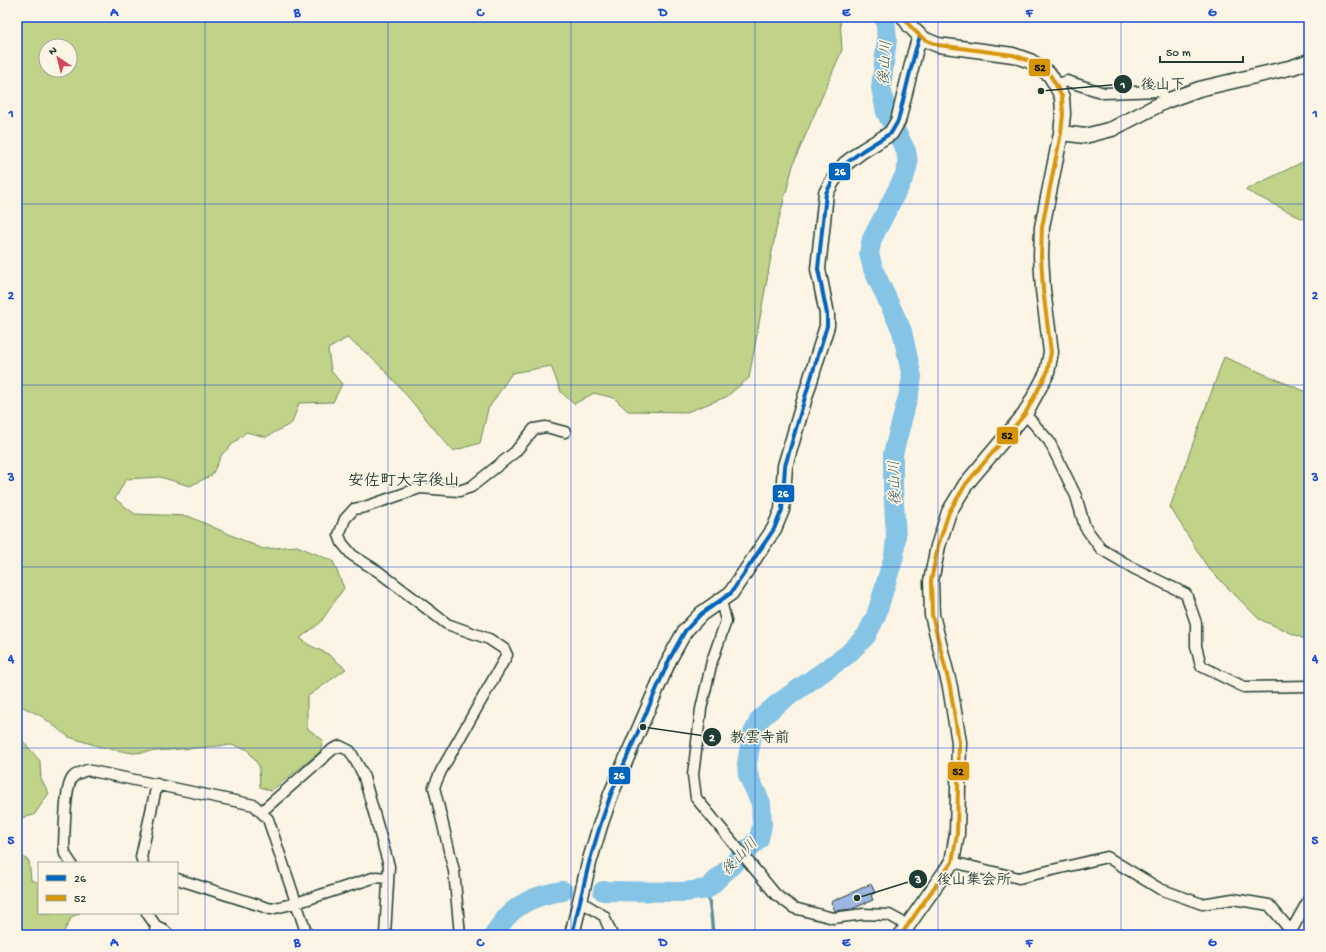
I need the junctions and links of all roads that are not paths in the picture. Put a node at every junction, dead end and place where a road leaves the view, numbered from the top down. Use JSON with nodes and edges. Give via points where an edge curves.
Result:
{"nodes":[{"id":1,"x":904,"y":17,"type":"edge"},
{"id":2,"x":920,"y":36,"type":"junction"},
{"id":3,"x":1309,"y":61,"type":"edge"},
{"id":4,"x":1056,"y":85,"type":"junction"},
{"id":5,"x":1166,"y":101,"type":"junction"},
{"id":6,"x":1061,"y":133,"type":"junction"},
{"id":7,"x":1025,"y":414,"type":"junction"},
{"id":8,"x":565,"y":432,"type":"dead end"},
{"id":9,"x":721,"y":601,"type":"junction"},
{"id":10,"x":1309,"y":686,"type":"edge"},
{"id":11,"x":157,"y":784,"type":"junction"},
{"id":12,"x":261,"y":812,"type":"junction"},
{"id":13,"x":70,"y":862,"type":"edge"},
{"id":14,"x":143,"y":862,"type":"edge"},
{"id":15,"x":952,"y":862,"type":"junction"},
{"id":16,"x":387,"y":878,"type":"junction"},
{"id":17,"x":178,"y":880,"type":"edge"},
{"id":18,"x":1309,"y":899,"type":"edge"},
{"id":19,"x":580,"y":901,"type":"junction"},
{"id":20,"x":296,"y":903,"type":"junction"},
{"id":21,"x":146,"y":914,"type":"edge"},
{"id":22,"x":905,"y":930,"type":"edge"},
{"id":23,"x":155,"y":931,"type":"edge"},
{"id":24,"x":1290,"y":933,"type":"edge"},
{"id":25,"x":169,"y":935,"type":"edge"},
{"id":26,"x":307,"y":935,"type":"edge"},
{"id":27,"x":385,"y":935,"type":"edge"},
{"id":28,"x":460,"y":935,"type":"edge"},
{"id":29,"x":572,"y":935,"type":"edge"},
{"id":30,"x":612,"y":935,"type":"edge"}],
"edges":[{"from":1,"to":2,"type":"street"},
{"from":2,"to":4,"type":"street","via":[[953,48],[1013,55],[1030,61],[1050,75]]},
{"from":2,"to":9,"type":"street","via":[[898,121],[891,133],[845,164],[826,193],[818,269],[827,326],[785,466],[782,510],[774,529],[731,593]]},
{"from":3,"to":5,"type":"street","via":[[1199,89]]},
{"from":4,"to":5,"type":"street","via":[[1067,81],[1104,93],[1161,91]]},
{"from":4,"to":6,"type":"street","via":[[1062,97]]},
{"from":5,"to":6,"type":"street","via":[[1112,129],[1085,136]]},
{"from":6,"to":7,"type":"street","via":[[1042,227],[1043,290],[1051,352],[1047,373]]},
{"from":7,"to":10,"type":"street","via":[[1050,441],[1076,496],[1085,527],[1101,549],[1186,594],[1196,623],[1196,646],[1201,666],[1244,687]]},
{"from":7,"to":15,"type":"street","via":[[966,484],[949,512],[938,546],[931,581],[932,615],[950,687],[959,742],[957,834]]},
{"from":8,"to":28,"type":"street","via":[[546,427],[534,429],[515,452],[471,486],[459,491],[420,488],[354,509],[345,519],[339,535],[352,555],[379,572],[447,624],[488,639],[504,648],[508,654],[434,787],[454,871]]},
{"from":9,"to":19,"type":"street","via":[[701,614],[685,631],[670,658],[611,794]]},
{"from":9,"to":22,"type":"street","via":[[726,621],[712,661],[701,709],[693,775],[696,798],[776,895],[794,908],[833,918],[864,914],[889,916]]},
{"from":11,"to":12,"type":"street","via":[[254,805]]},
{"from":11,"to":13,"type":"street","via":[[87,770],[77,773],[68,788],[64,846],[65,854]]},
{"from":11,"to":14,"type":"street","via":[[141,857]]},
{"from":12,"to":16,"type":"street","via":[[333,749],[340,746],[350,751],[363,774],[389,866]]},
{"from":12,"to":20,"type":"street","via":[[268,819]]},
{"from":15,"to":22,"type":"street"},
{"from":15,"to":24,"type":"street","via":[[1019,878],[1107,857],[1160,889],[1202,904],[1233,899],[1269,905]]},
{"from":16,"to":20,"type":"street","via":[[376,877]]},
{"from":16,"to":27,"type":"street"},
{"from":17,"to":20,"type":"street","via":[[271,908]]},
{"from":18,"to":24,"type":"street"},
{"from":19,"to":29,"type":"street"},
{"from":19,"to":30,"type":"street","via":[[604,916]]},
{"from":20,"to":26,"type":"street"},
{"from":21,"to":23,"type":"street"},
{"from":23,"to":25,"type":"street","via":[[163,929]]}]}
